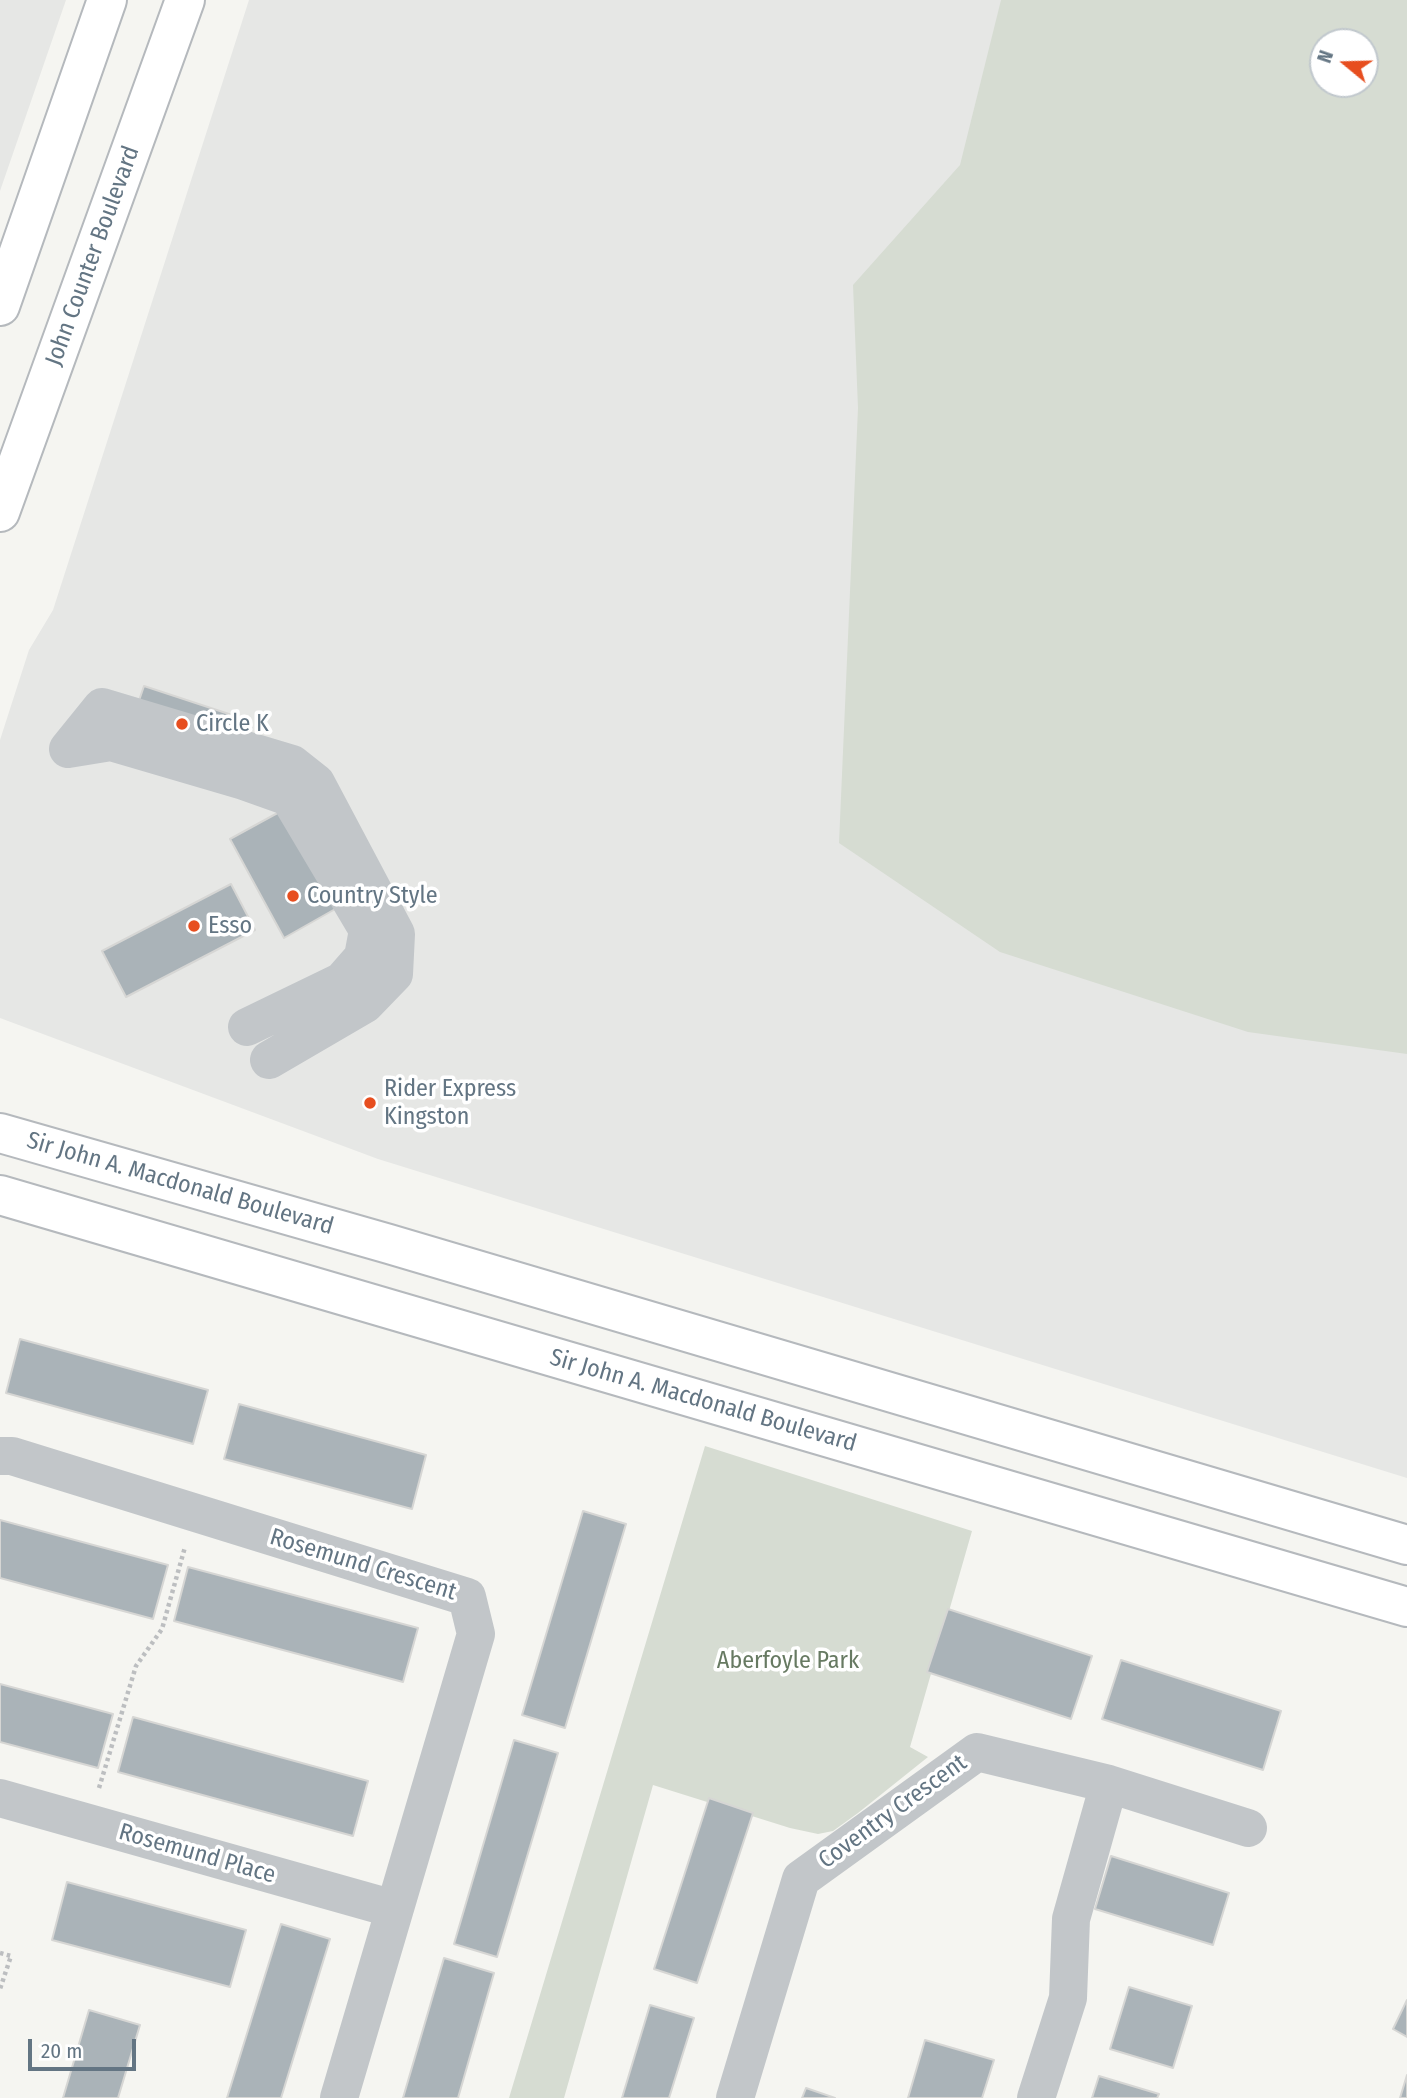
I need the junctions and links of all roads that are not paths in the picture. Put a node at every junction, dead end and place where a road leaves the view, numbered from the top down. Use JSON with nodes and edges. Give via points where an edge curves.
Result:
{"nodes":[{"id":1,"x":107,"y":0,"type":"edge"},
{"id":2,"x":185,"y":0,"type":"edge"},
{"id":3,"x":0,"y":303,"type":"edge"},
{"id":4,"x":0,"y":512,"type":"edge"},
{"id":5,"x":247,"y":1027,"type":"dead end"},
{"id":6,"x":269,"y":1060,"type":"dead end"},
{"id":7,"x":0,"y":1133,"type":"edge"},
{"id":8,"x":0,"y":1195,"type":"edge"},
{"id":9,"x":0,"y":1456,"type":"edge"},
{"id":10,"x":1407,"y":1545,"type":"edge"},
{"id":11,"x":1407,"y":1607,"type":"edge"},
{"id":12,"x":1109,"y":1784,"type":"junction"},
{"id":13,"x":0,"y":1798,"type":"edge"},
{"id":14,"x":1248,"y":1828,"type":"dead end"},
{"id":15,"x":394,"y":1909,"type":"junction"},
{"id":16,"x":339,"y":2098,"type":"edge"},
{"id":17,"x":735,"y":2098,"type":"edge"},
{"id":18,"x":1036,"y":2098,"type":"edge"}],
"edges":[{"from":1,"to":3,"type":"main road"},
{"from":2,"to":4,"type":"main road","name":"John Counter Boulevard"},
{"from":5,"to":6,"type":"street","via":[[342,981],[363,957],[368,930],[289,797],[111,742],[68,749],[102,708],[292,764],[316,783],[396,934],[394,974],[365,1004]]},
{"from":7,"to":10,"type":"main road","name":"Sir John A. Macdonald Boulevard"},
{"from":8,"to":11,"type":"main road","name":"Sir John A. Macdonald Boulevard"},
{"from":9,"to":15,"type":"street","name":"Rosemund Crescent","via":[[467,1597],[476,1634]]},
{"from":12,"to":14,"type":"street","name":"Coventry Crescent"},
{"from":12,"to":17,"type":"street","name":"Coventry Crescent","via":[[977,1752],[801,1879]]},
{"from":12,"to":18,"type":"street","via":[[1071,1919],[1068,1998]]},
{"from":13,"to":15,"type":"street","name":"Rosemund Place"},
{"from":15,"to":16,"type":"street","name":"Rosemund Crescent"}]}
